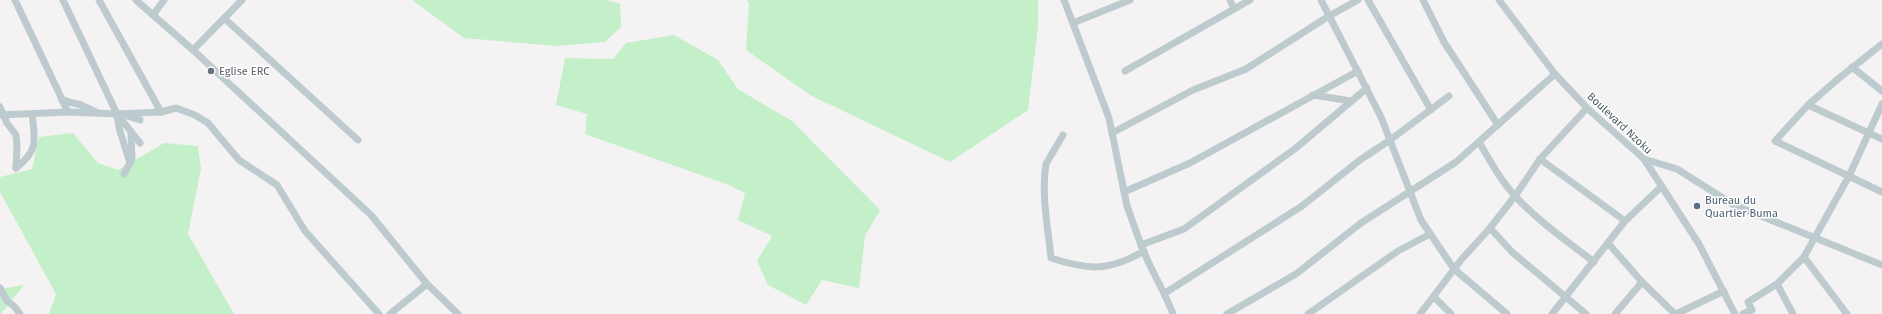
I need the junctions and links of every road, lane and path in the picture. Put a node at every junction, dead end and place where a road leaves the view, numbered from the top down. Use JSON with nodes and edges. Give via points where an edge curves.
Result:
{"nodes":[{"id":1,"x":15,"y":0,"type":"edge"},
{"id":2,"x":63,"y":0,"type":"edge"},
{"id":3,"x":100,"y":0,"type":"edge"},
{"id":4,"x":136,"y":0,"type":"edge"},
{"id":5,"x":164,"y":0,"type":"edge"},
{"id":6,"x":242,"y":0,"type":"edge"},
{"id":7,"x":1064,"y":0,"type":"edge"},
{"id":8,"x":1130,"y":0,"type":"edge"},
{"id":9,"x":1230,"y":0,"type":"edge"},
{"id":10,"x":1250,"y":0,"type":"edge"},
{"id":11,"x":1321,"y":0,"type":"edge"},
{"id":12,"x":1358,"y":0,"type":"edge"},
{"id":13,"x":1368,"y":0,"type":"edge"},
{"id":14,"x":1423,"y":0,"type":"edge"},
{"id":15,"x":1499,"y":0,"type":"edge"},
{"id":16,"x":1234,"y":9,"type":"junction"},
{"id":17,"x":153,"y":15,"type":"junction"},
{"id":18,"x":1329,"y":16,"type":"junction"},
{"id":19,"x":224,"y":18,"type":"junction"},
{"id":20,"x":1073,"y":23,"type":"junction"},
{"id":21,"x":1882,"y":44,"type":"edge"},
{"id":22,"x":192,"y":50,"type":"junction"},
{"id":23,"x":1852,"y":67,"type":"junction"},
{"id":24,"x":1125,"y":71,"type":"dead end"},
{"id":25,"x":1358,"y":72,"type":"junction"},
{"id":26,"x":1555,"y":74,"type":"junction"},
{"id":27,"x":1367,"y":88,"type":"junction"},
{"id":28,"x":1882,"y":91,"type":"edge"},
{"id":29,"x":1313,"y":95,"type":"junction"},
{"id":30,"x":1449,"y":96,"type":"dead end"},
{"id":31,"x":1351,"y":101,"type":"junction"},
{"id":32,"x":1882,"y":104,"type":"edge"},
{"id":33,"x":67,"y":105,"type":"junction"},
{"id":34,"x":1808,"y":105,"type":"junction"},
{"id":35,"x":0,"y":107,"type":"edge"},
{"id":36,"x":1587,"y":108,"type":"junction"},
{"id":37,"x":1430,"y":110,"type":"junction"},
{"id":38,"x":161,"y":112,"type":"junction"},
{"id":39,"x":98,"y":113,"type":"junction"},
{"id":40,"x":32,"y":114,"type":"junction"},
{"id":41,"x":117,"y":114,"type":"junction"},
{"id":42,"x":2,"y":115,"type":"edge"},
{"id":43,"x":140,"y":120,"type":"dead end"},
{"id":44,"x":1498,"y":125,"type":"junction"},
{"id":45,"x":131,"y":132,"type":"junction"},
{"id":46,"x":1869,"y":132,"type":"junction"},
{"id":47,"x":1112,"y":133,"type":"junction"},
{"id":48,"x":1063,"y":135,"type":"dead end"},
{"id":49,"x":1882,"y":139,"type":"edge"},
{"id":50,"x":358,"y":140,"type":"dead end"},
{"id":51,"x":1390,"y":140,"type":"junction"},
{"id":52,"x":1479,"y":142,"type":"junction"},
{"id":53,"x":133,"y":154,"type":"junction"},
{"id":54,"x":1540,"y":159,"type":"junction"},
{"id":55,"x":1644,"y":159,"type":"junction"},
{"id":56,"x":130,"y":163,"type":"junction"},
{"id":57,"x":124,"y":174,"type":"dead end"},
{"id":58,"x":1849,"y":176,"type":"junction"},
{"id":59,"x":1661,"y":187,"type":"junction"},
{"id":60,"x":1410,"y":191,"type":"junction"},
{"id":61,"x":1124,"y":192,"type":"junction"},
{"id":62,"x":1882,"y":192,"type":"edge"},
{"id":63,"x":1515,"y":196,"type":"junction"},
{"id":64,"x":1625,"y":221,"type":"junction"},
{"id":65,"x":1490,"y":228,"type":"junction"},
{"id":66,"x":1430,"y":234,"type":"junction"},
{"id":67,"x":1816,"y":237,"type":"junction"},
{"id":68,"x":1608,"y":243,"type":"junction"},
{"id":69,"x":1142,"y":248,"type":"junction"},
{"id":70,"x":1804,"y":257,"type":"junction"},
{"id":71,"x":1594,"y":262,"type":"junction"},
{"id":72,"x":1882,"y":264,"type":"edge"},
{"id":73,"x":1454,"y":269,"type":"junction"},
{"id":74,"x":1642,"y":282,"type":"junction"},
{"id":75,"x":427,"y":284,"type":"junction"},
{"id":76,"x":1778,"y":284,"type":"junction"},
{"id":77,"x":0,"y":288,"type":"edge"},
{"id":78,"x":1724,"y":291,"type":"junction"},
{"id":79,"x":1165,"y":293,"type":"junction"},
{"id":80,"x":1434,"y":297,"type":"junction"},
{"id":81,"x":1565,"y":298,"type":"junction"},
{"id":82,"x":456,"y":313,"type":"edge"},
{"id":83,"x":20,"y":314,"type":"edge"},
{"id":84,"x":379,"y":314,"type":"edge"},
{"id":85,"x":390,"y":314,"type":"edge"},
{"id":86,"x":1173,"y":314,"type":"edge"},
{"id":87,"x":1227,"y":314,"type":"edge"},
{"id":88,"x":1308,"y":314,"type":"edge"},
{"id":89,"x":1420,"y":314,"type":"edge"},
{"id":90,"x":1451,"y":314,"type":"edge"},
{"id":91,"x":1507,"y":314,"type":"edge"},
{"id":92,"x":1552,"y":314,"type":"edge"},
{"id":93,"x":1586,"y":314,"type":"edge"},
{"id":94,"x":1615,"y":314,"type":"edge"},
{"id":95,"x":1676,"y":314,"type":"edge"},
{"id":96,"x":1735,"y":314,"type":"edge"},
{"id":97,"x":1743,"y":314,"type":"edge"},
{"id":98,"x":1793,"y":314,"type":"edge"},
{"id":99,"x":1847,"y":314,"type":"edge"}],
"edges":[{"from":1,"to":33,"type":"street"},
{"from":2,"to":41,"type":"street"},
{"from":3,"to":38,"type":"street"},
{"from":4,"to":17,"type":"street"},
{"from":5,"to":17,"type":"street"},
{"from":6,"to":19,"type":"street"},
{"from":7,"to":20,"type":"street"},
{"from":8,"to":20,"type":"street"},
{"from":9,"to":16,"type":"street"},
{"from":10,"to":16,"type":"street"},
{"from":11,"to":18,"type":"street"},
{"from":12,"to":18,"type":"street"},
{"from":13,"to":37,"type":"street"},
{"from":14,"to":44,"type":"street","via":[[1444,42]]},
{"from":15,"to":26,"type":"street","name":"Boulevard Nzoku"},
{"from":16,"to":24,"type":"street"},
{"from":17,"to":22,"type":"street"},
{"from":18,"to":25,"type":"street"},
{"from":18,"to":47,"type":"street","via":[[1246,69],[1193,90]]},
{"from":19,"to":22,"type":"street"},
{"from":19,"to":50,"type":"street"},
{"from":20,"to":47,"type":"street","via":[[1109,118]]},
{"from":21,"to":23,"type":"street"},
{"from":22,"to":75,"type":"street","via":[[371,215]]},
{"from":23,"to":28,"type":"street"},
{"from":23,"to":34,"type":"street"},
{"from":25,"to":27,"type":"street"},
{"from":25,"to":29,"type":"street"},
{"from":26,"to":36,"type":"street","name":"Boulevard Nzoku"},
{"from":26,"to":44,"type":"street"},
{"from":27,"to":31,"type":"street"},
{"from":27,"to":51,"type":"street"},
{"from":29,"to":31,"type":"street"},
{"from":29,"to":61,"type":"street","via":[[1190,163]]},
{"from":30,"to":37,"type":"street"},
{"from":31,"to":69,"type":"street","via":[[1296,148],[1184,229]]},
{"from":32,"to":46,"type":"street"},
{"from":33,"to":39,"type":"street"},
{"from":33,"to":39,"type":"street","via":[[91,108]]},
{"from":33,"to":40,"type":"street"},
{"from":34,"to":46,"type":"street"},
{"from":34,"to":58,"type":"street","via":[[1775,141]]},
{"from":35,"to":42,"type":"street"},
{"from":36,"to":54,"type":"street"},
{"from":36,"to":55,"type":"street","name":"Boulevard Nzoku"},
{"from":37,"to":51,"type":"street"},
{"from":38,"to":41,"type":"street"},
{"from":38,"to":84,"type":"street","via":[[180,108],[208,123],[235,156],[277,185],[306,231]]},
{"from":39,"to":41,"type":"street"},
{"from":40,"to":42,"type":"street"},
{"from":40,"to":42,"type":"street","via":[[35,144],[27,158],[16,168],[16,134]]},
{"from":41,"to":43,"type":"street"},
{"from":41,"to":45,"type":"street"},
{"from":41,"to":56,"type":"street"},
{"from":44,"to":52,"type":"street"},
{"from":45,"to":53,"type":"street"},
{"from":45,"to":53,"type":"street","via":[[139,142]]},
{"from":46,"to":49,"type":"street"},
{"from":46,"to":58,"type":"street"},
{"from":47,"to":61,"type":"street"},
{"from":48,"to":69,"type":"street","via":[[1045,168],[1044,185],[1051,258],[1084,267],[1100,268],[1129,258]]},
{"from":51,"to":60,"type":"street"},
{"from":51,"to":79,"type":"street","via":[[1302,206]]},
{"from":52,"to":60,"type":"street","via":[[1456,162]]},
{"from":52,"to":63,"type":"street"},
{"from":53,"to":56,"type":"street"},
{"from":54,"to":63,"type":"street"},
{"from":54,"to":64,"type":"street"},
{"from":55,"to":59,"type":"street","name":"Boulevard Nzoku"},
{"from":55,"to":67,"type":"street","via":[[1677,169],[1734,204]]},
{"from":56,"to":57,"type":"street"},
{"from":58,"to":62,"type":"street"},
{"from":58,"to":67,"type":"street"},
{"from":59,"to":64,"type":"street"},
{"from":59,"to":78,"type":"street","name":"Boulevard Nzoku","via":[[1699,244]]},
{"from":60,"to":66,"type":"street","via":[[1421,220]]},
{"from":60,"to":87,"type":"street","via":[[1362,223],[1296,274]]},
{"from":61,"to":69,"type":"street"},
{"from":63,"to":65,"type":"street"},
{"from":63,"to":71,"type":"street","via":[[1551,229]]},
{"from":64,"to":68,"type":"street"},
{"from":65,"to":73,"type":"street"},
{"from":65,"to":81,"type":"street","via":[[1502,243]]},
{"from":66,"to":73,"type":"street"},
{"from":66,"to":88,"type":"street","via":[[1398,252]]},
{"from":67,"to":70,"type":"street"},
{"from":67,"to":72,"type":"street"},
{"from":68,"to":71,"type":"street"},
{"from":68,"to":74,"type":"street"},
{"from":69,"to":79,"type":"street","via":[[1152,272]]},
{"from":70,"to":76,"type":"street"},
{"from":70,"to":99,"type":"street"},
{"from":71,"to":81,"type":"street"},
{"from":73,"to":80,"type":"street"},
{"from":73,"to":91,"type":"street"},
{"from":74,"to":94,"type":"street"},
{"from":74,"to":95,"type":"street"},
{"from":75,"to":82,"type":"street"},
{"from":75,"to":85,"type":"street"},
{"from":76,"to":97,"type":"street","via":[[1748,302],[1752,310]]},
{"from":76,"to":98,"type":"street"},
{"from":77,"to":83,"type":"street","via":[[7,301]]},
{"from":78,"to":95,"type":"street"},
{"from":78,"to":96,"type":"street","name":"Boulevard Nzoku"},
{"from":79,"to":86,"type":"street"},
{"from":80,"to":89,"type":"street"},
{"from":80,"to":90,"type":"street"},
{"from":81,"to":92,"type":"street"},
{"from":81,"to":93,"type":"street"}]}
